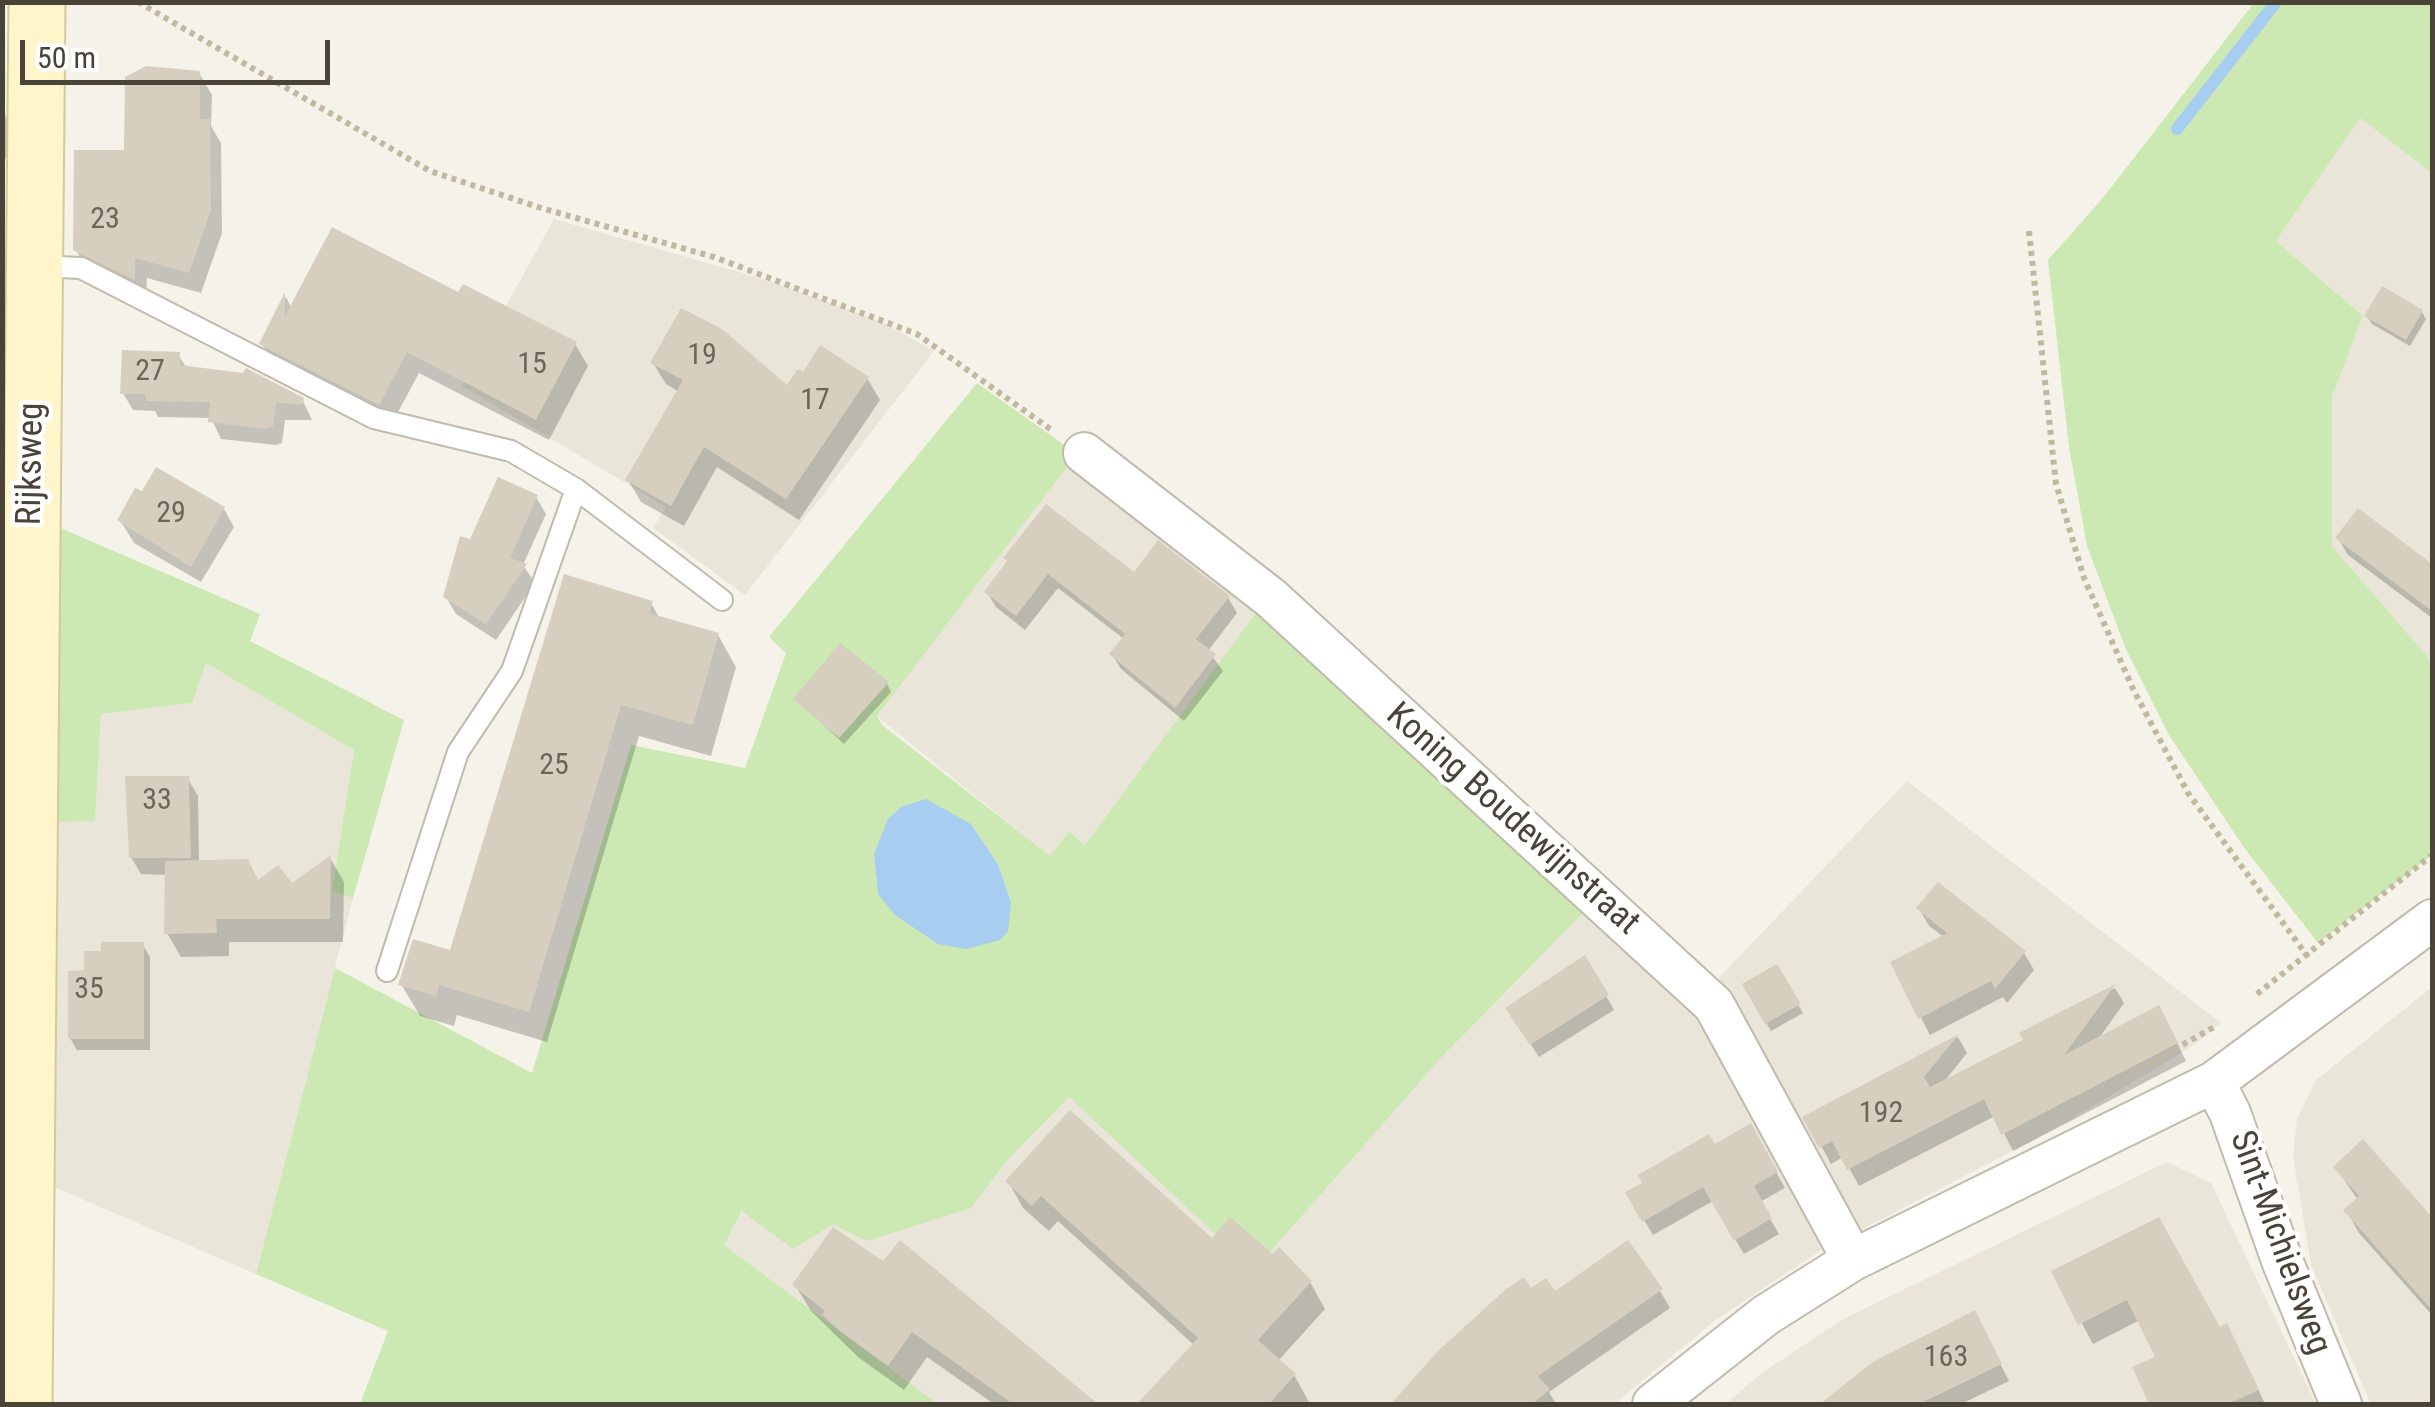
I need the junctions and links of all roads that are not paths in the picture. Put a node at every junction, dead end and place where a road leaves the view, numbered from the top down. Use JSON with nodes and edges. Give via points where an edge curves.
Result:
{"nodes":[{"id":1,"x":31,"y":34,"type":"edge"},
{"id":2,"x":34,"y":266,"type":"junction"},
{"id":3,"x":1084,"y":454,"type":"road end"},
{"id":4,"x":576,"y":489,"type":"junction"},
{"id":5,"x":722,"y":600,"type":"dead end"},
{"id":6,"x":2432,"y":920,"type":"edge"},
{"id":7,"x":387,"y":971,"type":"dead end"},
{"id":8,"x":2214,"y":1082,"type":"junction"},
{"id":9,"x":1853,"y":1260,"type":"junction"},
{"id":10,"x":24,"y":1404,"type":"edge"},
{"id":11,"x":1653,"y":1404,"type":"edge"},
{"id":12,"x":2341,"y":1404,"type":"edge"}],
"edges":[{"from":1,"to":2,"type":"main road","name":"Rijksweg"},
{"from":2,"to":4,"type":"lane","via":[[81,268],[374,418],[511,451]]},
{"from":2,"to":10,"type":"main road","name":"Rijksweg"},
{"from":3,"to":9,"type":"street","name":"Koning Boudewijnstraat","via":[[1271,598],[1714,1005]]},
{"from":4,"to":5,"type":"lane"},
{"from":4,"to":7,"type":"lane","via":[[512,670],[458,752]]},
{"from":6,"to":8,"type":"street"},
{"from":8,"to":9,"type":"street"},
{"from":8,"to":12,"type":"street","name":"Sint-Michielsweg"},
{"from":9,"to":11,"type":"street","via":[[1766,1314]]}]}
